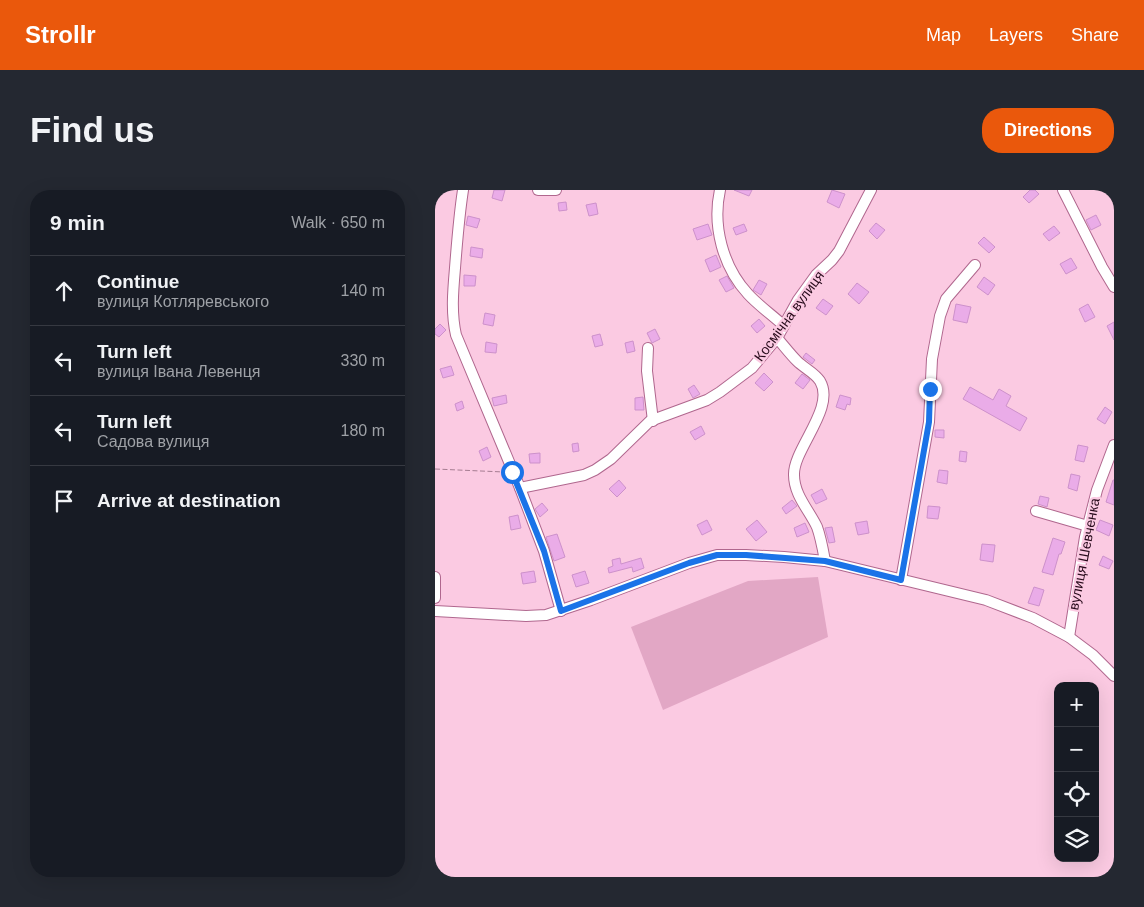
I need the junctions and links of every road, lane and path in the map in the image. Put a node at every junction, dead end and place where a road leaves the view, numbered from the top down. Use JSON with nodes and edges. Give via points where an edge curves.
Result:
{"nodes":[{"id":1,"x":463,"y":190,"type":"edge"},
{"id":2,"x":538,"y":190,"type":"edge"},
{"id":3,"x":556,"y":190,"type":"edge"},
{"id":4,"x":720,"y":190,"type":"edge"},
{"id":5,"x":871,"y":190,"type":"edge"},
{"id":6,"x":1063,"y":190,"type":"edge"},
{"id":7,"x":975,"y":265,"type":"dead end"},
{"id":8,"x":1114,"y":287,"type":"edge"},
{"id":9,"x":783,"y":325,"type":"junction"},
{"id":10,"x":777,"y":338,"type":"junction"},
{"id":11,"x":648,"y":348,"type":"dead end"},
{"id":12,"x":653,"y":421,"type":"junction"},
{"id":13,"x":1114,"y":445,"type":"edge"},
{"id":14,"x":435,"y":470,"type":"edge"},
{"id":15,"x":512,"y":472,"type":"junction"},
{"id":16,"x":519,"y":488,"type":"junction"},
{"id":17,"x":1036,"y":511,"type":"dead end"},
{"id":18,"x":1087,"y":526,"type":"junction"},
{"id":19,"x":825,"y":561,"type":"junction"},
{"id":20,"x":435,"y":577,"type":"edge"},
{"id":21,"x":901,"y":580,"type":"junction"},
{"id":22,"x":435,"y":598,"type":"edge"},
{"id":23,"x":435,"y":611,"type":"edge"},
{"id":24,"x":561,"y":611,"type":"junction"},
{"id":25,"x":1069,"y":637,"type":"junction"},
{"id":26,"x":1110,"y":663,"type":"edge"},
{"id":27,"x":1114,"y":676,"type":"edge"}],
"edges":[{"from":1,"to":15,"type":"street","via":[[453,321],[458,342]]},
{"from":2,"to":3,"type":"street"},
{"from":4,"to":9,"type":"street","via":[[718,229],[733,275],[750,296]]},
{"from":5,"to":9,"type":"street","name":"Космічна вулиця","via":[[839,250],[816,275]]},
{"from":6,"to":8,"type":"street"},
{"from":7,"to":21,"type":"street","via":[[946,299],[940,316],[932,359],[929,422]]},
{"from":9,"to":10,"type":"street","name":"Космічна вулиця"},
{"from":10,"to":12,"type":"street","name":"Космічна вулиця","via":[[752,368],[720,392]]},
{"from":10,"to":19,"type":"street","via":[[820,380],[822,386],[821,409],[794,472],[797,491],[817,527]]},
{"from":11,"to":12,"type":"street","via":[[647,371]]},
{"from":12,"to":16,"type":"street","name":"Космічна вулиця","via":[[595,470]]},
{"from":13,"to":18,"type":"street","name":"вулиця Шевченка"},
{"from":14,"to":15,"type":"path"},
{"from":15,"to":16,"type":"street"},
{"from":16,"to":24,"type":"street","via":[[544,551]]},
{"from":17,"to":18,"type":"street"},
{"from":18,"to":25,"type":"street","name":"вулиця Шевченка"},
{"from":19,"to":21,"type":"street"},
{"from":19,"to":24,"type":"street","via":[[717,555]]},
{"from":20,"to":22,"type":"street"},
{"from":21,"to":25,"type":"street","via":[[987,600],[1033,618]]},
{"from":23,"to":24,"type":"street","via":[[526,616]]},
{"from":25,"to":26,"type":"street"},
{"from":26,"to":27,"type":"street"}]}
